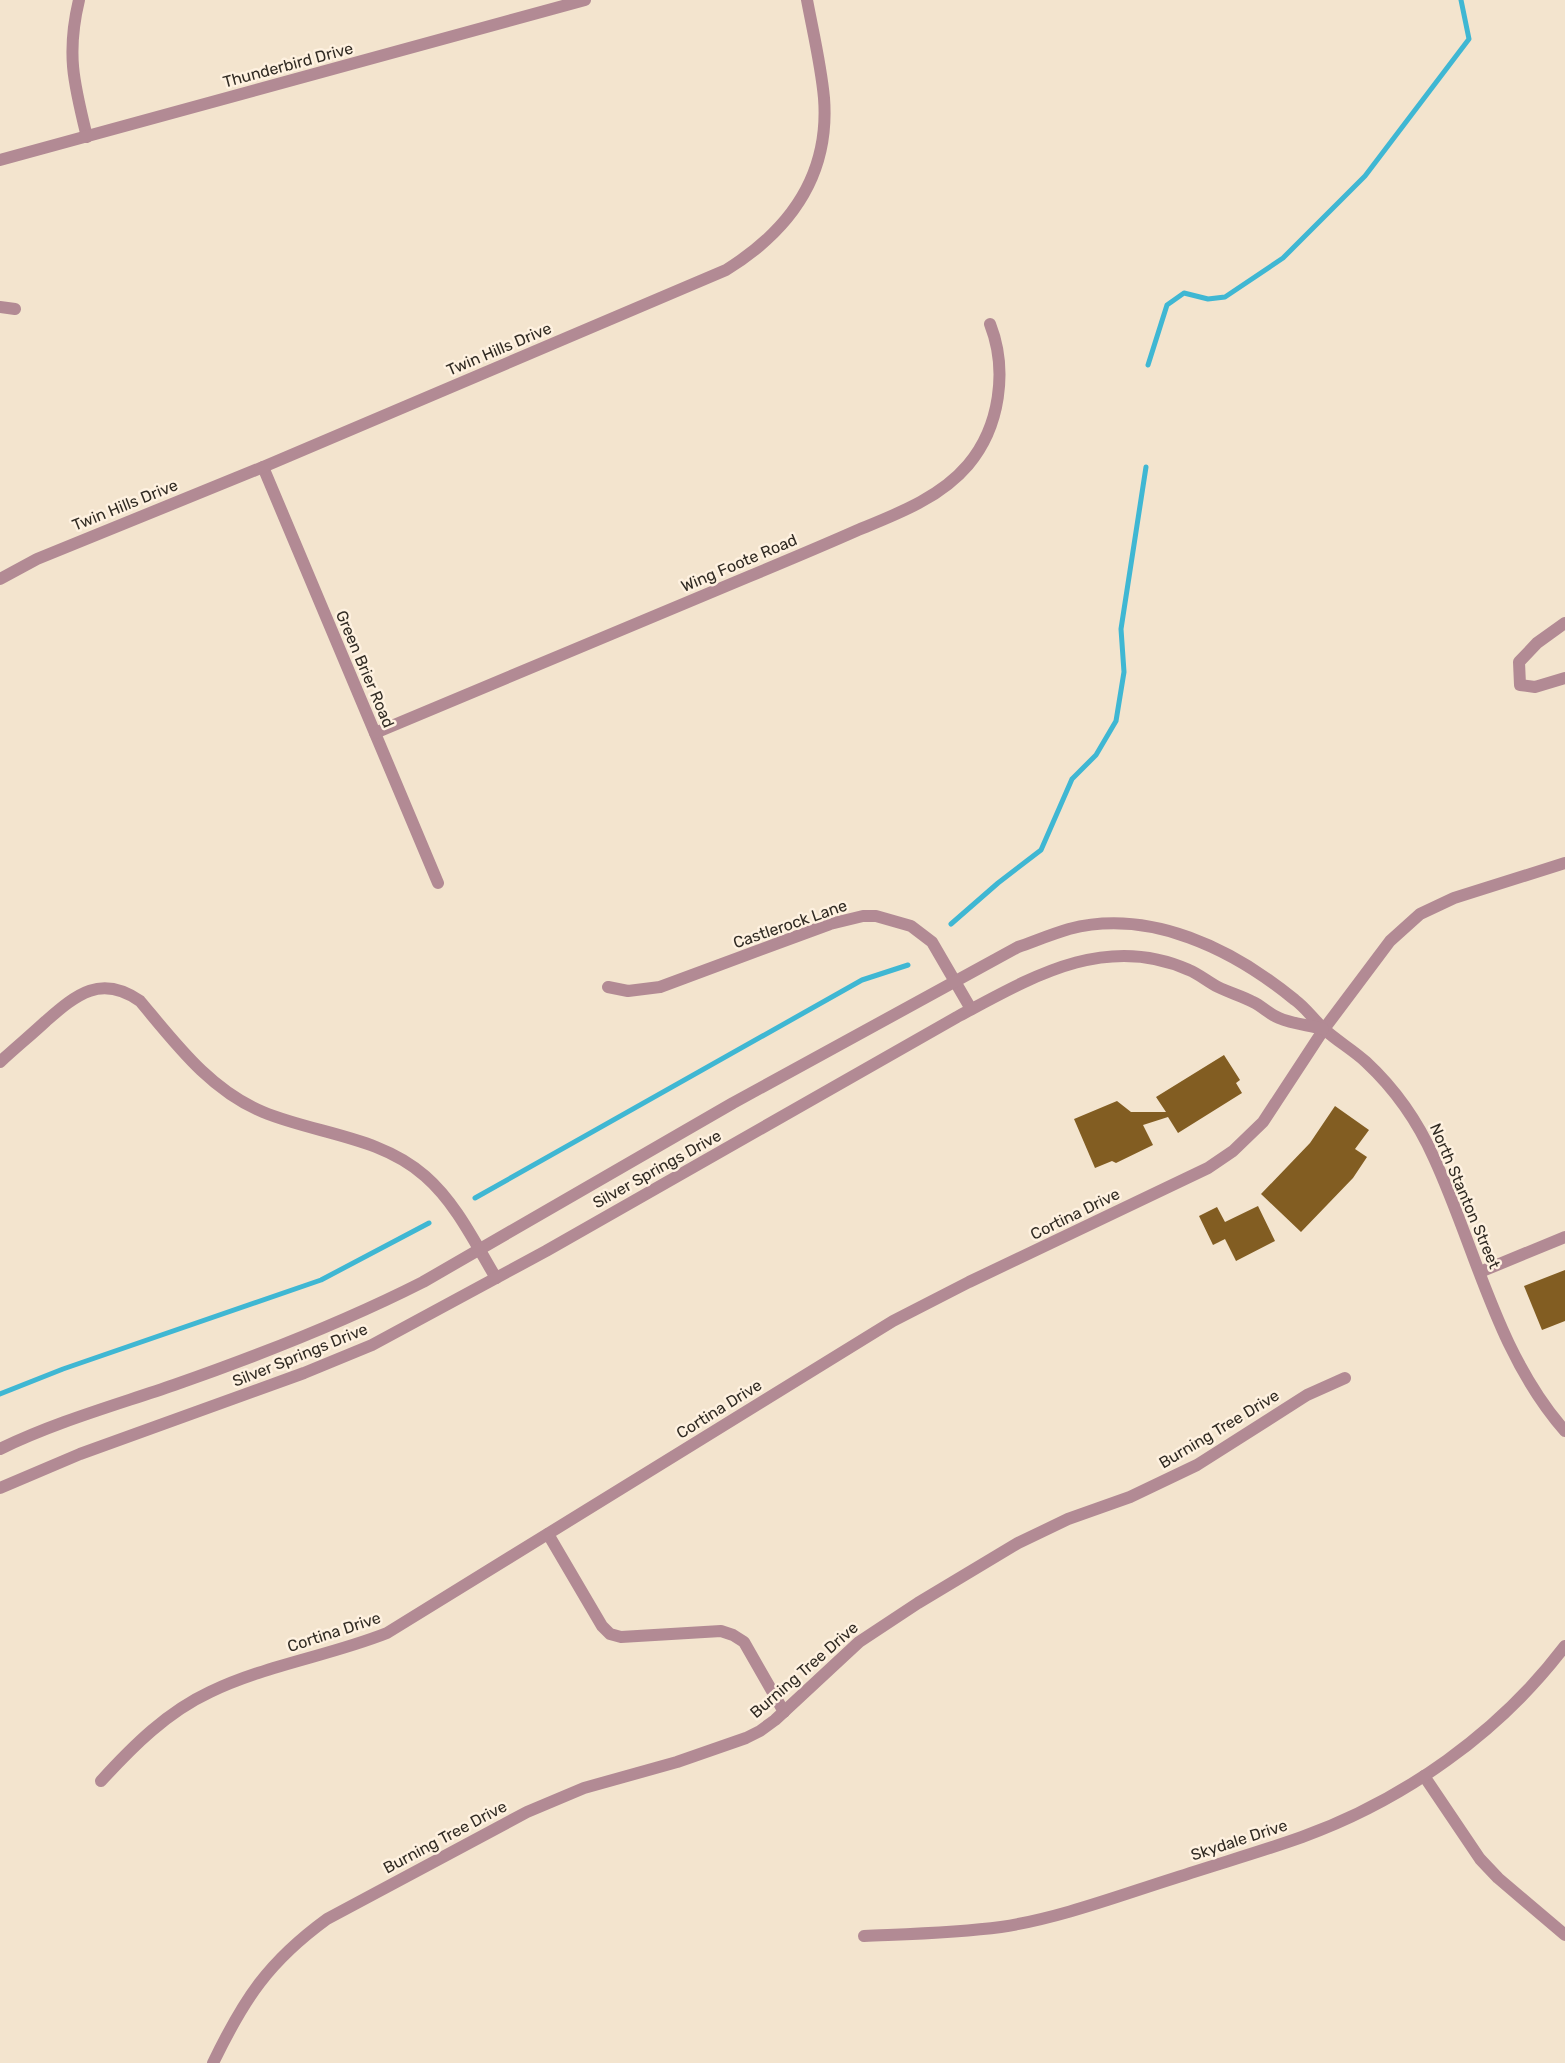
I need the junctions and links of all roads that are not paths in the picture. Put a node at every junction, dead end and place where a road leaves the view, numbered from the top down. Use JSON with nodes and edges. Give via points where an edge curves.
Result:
{"nodes":[{"id":1,"x":79,"y":0,"type":"edge"},
{"id":2,"x":586,"y":0,"type":"edge"},
{"id":3,"x":806,"y":0,"type":"edge"},
{"id":4,"x":87,"y":137,"type":"junction"},
{"id":5,"x":0,"y":160,"type":"edge"},
{"id":6,"x":0,"y":307,"type":"edge"},
{"id":7,"x":15,"y":309,"type":"dead end"},
{"id":8,"x":990,"y":324,"type":"dead end"},
{"id":9,"x":263,"y":466,"type":"junction"},
{"id":10,"x":0,"y":579,"type":"edge"},
{"id":11,"x":1565,"y":623,"type":"edge"},
{"id":12,"x":1565,"y":678,"type":"edge"},
{"id":13,"x":375,"y":733,"type":"junction"},
{"id":14,"x":1565,"y":863,"type":"edge"},
{"id":15,"x":438,"y":883,"type":"dead end"},
{"id":16,"x":1136,"y":926,"type":"joint"},
{"id":17,"x":956,"y":980,"type":"junction"},
{"id":18,"x":608,"y":987,"type":"dead end"},
{"id":19,"x":971,"y":1009,"type":"junction"},
{"id":20,"x":1324,"y":1029,"type":"junction"},
{"id":21,"x":0,"y":1062,"type":"edge"},
{"id":22,"x":1565,"y":1237,"type":"edge"},
{"id":23,"x":479,"y":1250,"type":"junction"},
{"id":24,"x":1480,"y":1272,"type":"junction"},
{"id":25,"x":496,"y":1278,"type":"junction"},
{"id":26,"x":1345,"y":1378,"type":"dead end"},
{"id":27,"x":1565,"y":1431,"type":"edge"},
{"id":28,"x":0,"y":1448,"type":"edge"},
{"id":29,"x":0,"y":1488,"type":"edge"},
{"id":30,"x":548,"y":1534,"type":"junction"},
{"id":31,"x":1565,"y":1646,"type":"edge"},
{"id":32,"x":784,"y":1712,"type":"junction"},
{"id":33,"x":1424,"y":1776,"type":"junction"},
{"id":34,"x":101,"y":1780,"type":"dead end"},
{"id":35,"x":1565,"y":1935,"type":"edge"},
{"id":36,"x":864,"y":1936,"type":"dead end"},
{"id":37,"x":213,"y":2063,"type":"edge"}],
"edges":[{"from":1,"to":4,"type":"street","via":[[70,50],[72,77]]},
{"from":2,"to":4,"type":"street","name":"Thunderbird Drive"},
{"from":3,"to":9,"type":"street","name":"Twin Hills Drive","via":[[824,98],[821,148],[801,199],[772,237],[726,270]]},
{"from":4,"to":5,"type":"street","name":"Thunderbird Drive"},
{"from":6,"to":7,"type":"street"},
{"from":8,"to":13,"type":"street","name":"Wing Foote Road","via":[[1000,362],[1000,385],[988,432],[967,466],[928,497],[823,546]]},
{"from":9,"to":10,"type":"street","name":"Twin Hills Drive","via":[[37,559]]},
{"from":9,"to":13,"type":"street","name":"Green Brier Road"},
{"from":11,"to":12,"type":"street","via":[[1537,643],[1519,662],[1520,685],[1535,687]]},
{"from":13,"to":15,"type":"street","name":"Green Brier Road"},
{"from":14,"to":20,"type":"street","name":"Cortina Drive","via":[[1454,898],[1420,914],[1390,941]]},
{"from":16,"to":17,"type":"street","name":"Silver Springs Drive","via":[[1096,925],[1068,929],[1018,947]]},
{"from":16,"to":20,"type":"street","name":"North Stanton Street","via":[[1180,932],[1228,955],[1297,1001]]},
{"from":17,"to":18,"type":"street","name":"Castlerock Lane","via":[[932,942],[920,932],[889,918],[863,916],[830,924],[660,987],[628,991]]},
{"from":17,"to":19,"type":"street","name":"Castlerock Lane"},
{"from":17,"to":23,"type":"street","name":"Silver Springs Drive"},
{"from":19,"to":20,"type":"street","name":"Silver Springs Drive","via":[[1065,964],[1098,957],[1138,956],[1189,970],[1254,1002],[1278,1018]]},
{"from":19,"to":25,"type":"street","name":"Silver Springs Drive"},
{"from":20,"to":24,"type":"street","name":"North Stanton Street","via":[[1365,1062],[1394,1092],[1416,1122]]},
{"from":20,"to":30,"type":"street","name":"Cortina Drive","via":[[1263,1122],[1248,1139],[1208,1168],[893,1321]]},
{"from":21,"to":23,"type":"street","via":[[72,997],[96,988],[118,989],[140,1002],[202,1072],[240,1101],[284,1120],[370,1144],[403,1160],[424,1175],[456,1212]]},
{"from":22,"to":24,"type":"street"},
{"from":23,"to":25,"type":"street"},
{"from":23,"to":28,"type":"street","name":"Silver Springs Drive","via":[[423,1282],[330,1326]]},
{"from":24,"to":27,"type":"street","name":"North Stanton Street","via":[[1527,1379]]},
{"from":25,"to":29,"type":"street","name":"Silver Springs Drive","via":[[372,1346],[80,1454]]},
{"from":26,"to":32,"type":"street","name":"Burning Tree Drive","via":[[1307,1395],[1197,1465],[1130,1497],[1068,1519],[1018,1543],[934,1593],[873,1631]]},
{"from":30,"to":32,"type":"street","via":[[602,1626],[610,1634],[633,1637],[721,1631],[733,1635],[749,1649]]},
{"from":30,"to":34,"type":"street","name":"Cortina Drive","via":[[387,1633],[232,1682],[201,1696],[153,1728]]},
{"from":31,"to":33,"type":"street","name":"Skydale Drive","via":[[1492,1724]]},
{"from":32,"to":37,"type":"street","name":"Burning Tree Drive","via":[[746,1738],[677,1762],[584,1788],[527,1812],[327,1919],[302,1937],[263,1977],[238,2013]]},
{"from":33,"to":35,"type":"street","via":[[1480,1859]]},
{"from":33,"to":36,"type":"street","name":"Skydale Drive","via":[[1361,1812],[1302,1837],[1104,1901],[1002,1926]]}]}
